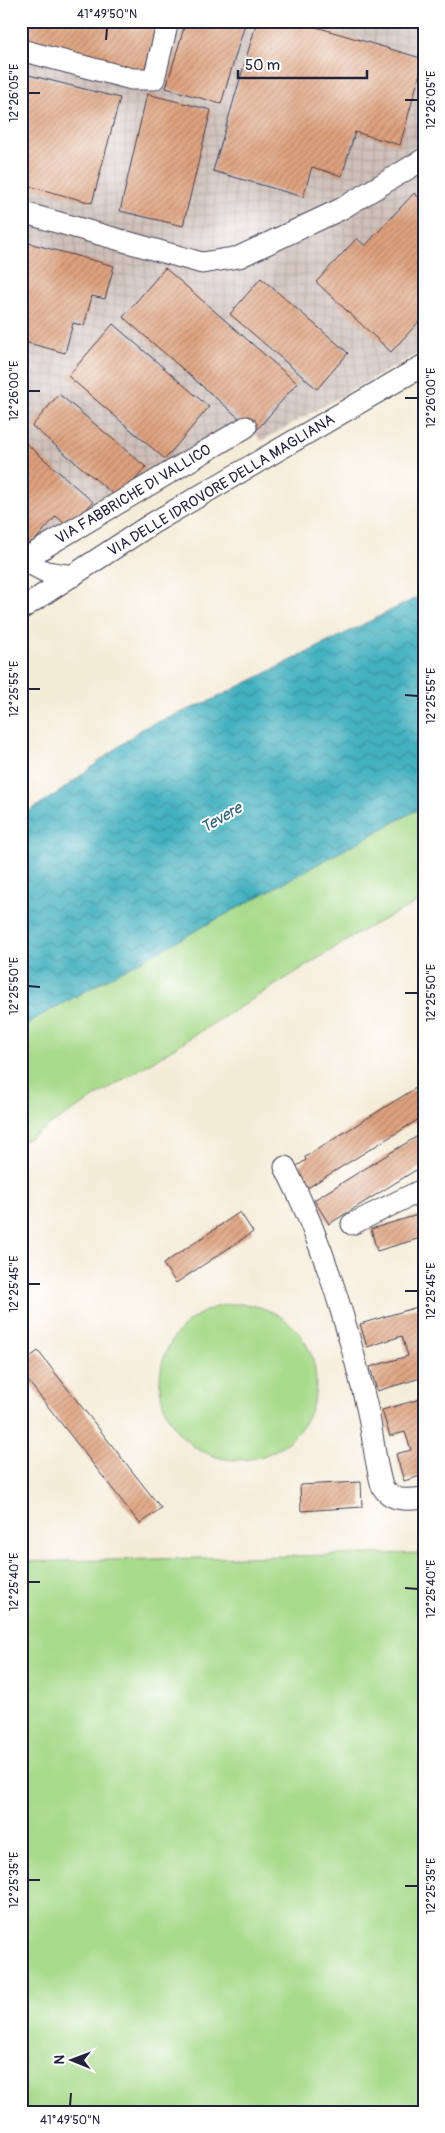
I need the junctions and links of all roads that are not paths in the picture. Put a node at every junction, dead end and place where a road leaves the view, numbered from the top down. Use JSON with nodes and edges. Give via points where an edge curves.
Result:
{"nodes":[{"id":1,"x":168,"y":21,"type":"edge"},
{"id":2,"x":21,"y":50,"type":"edge"},
{"id":3,"x":424,"y":159,"type":"edge"},
{"id":4,"x":21,"y":212,"type":"edge"},
{"id":5,"x":424,"y":365,"type":"edge"},
{"id":6,"x":246,"y":427,"type":"dead end"},
{"id":7,"x":22,"y":559,"type":"edge"},
{"id":8,"x":72,"y":576,"type":"junction"},
{"id":9,"x":21,"y":609,"type":"edge"},
{"id":10,"x":285,"y":1167,"type":"dead end"},
{"id":11,"x":424,"y":1189,"type":"edge"},
{"id":12,"x":352,"y":1224,"type":"dead end"},
{"id":13,"x":424,"y":1498,"type":"edge"}],
"edges":[{"from":1,"to":2,"type":"street","via":[[154,79],[132,79]]},
{"from":3,"to":4,"type":"street","via":[[341,209],[239,257],[202,262]]},
{"from":5,"to":8,"type":"street","name":"VIA DELLE IDROVORE DELLA MAGLIANA","via":[[153,523]]},
{"from":6,"to":7,"type":"street","name":"VIA FABBRICHE DI VALLICO"},
{"from":7,"to":8,"type":"street","via":[[46,572]]},
{"from":8,"to":9,"type":"street","name":"VIA DELLE IDROVORE DELLA MAGLIANA"},
{"from":10,"to":13,"type":"street","via":[[308,1214],[328,1268],[362,1389],[382,1486],[396,1498]]},
{"from":11,"to":12,"type":"street"}]}
